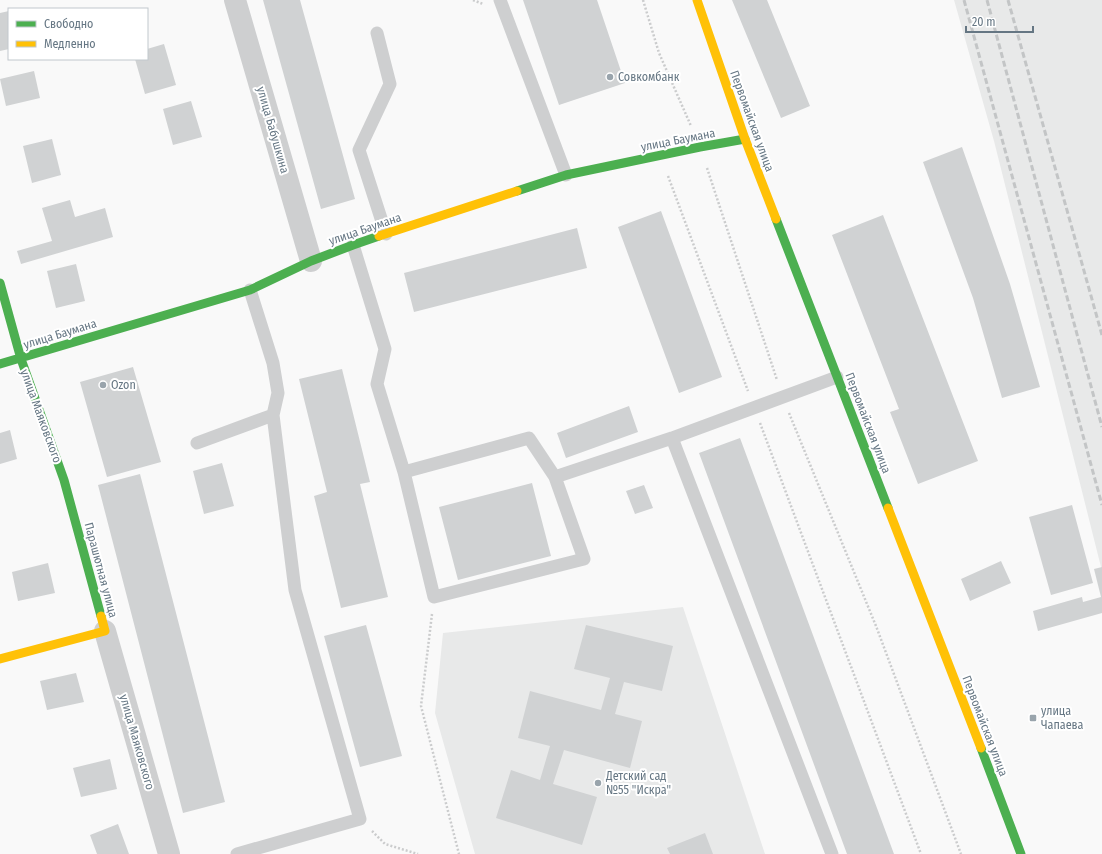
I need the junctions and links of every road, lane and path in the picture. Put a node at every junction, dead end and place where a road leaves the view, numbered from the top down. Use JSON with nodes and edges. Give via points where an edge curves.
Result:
{"nodes":[{"id":1,"x":235,"y":0,"type":"edge"},
{"id":2,"x":500,"y":0,"type":"edge"},
{"id":3,"x":643,"y":0,"type":"edge"},
{"id":4,"x":697,"y":0,"type":"edge"},
{"id":5,"x":377,"y":33,"type":"dead end"},
{"id":6,"x":744,"y":139,"type":"junction"},
{"id":7,"x":700,"y":147,"type":"junction"},
{"id":8,"x":660,"y":155,"type":"junction"},
{"id":9,"x":566,"y":175,"type":"junction"},
{"id":10,"x":386,"y":234,"type":"junction"},
{"id":11,"x":354,"y":245,"type":"junction"},
{"id":12,"x":312,"y":261,"type":"junction"},
{"id":13,"x":0,"y":283,"type":"edge"},
{"id":14,"x":250,"y":290,"type":"junction"},
{"id":15,"x":21,"y":358,"type":"junction"},
{"id":16,"x":0,"y":364,"type":"edge"},
{"id":17,"x":837,"y":377,"type":"junction"},
{"id":18,"x":783,"y":397,"type":"junction"},
{"id":19,"x":754,"y":408,"type":"junction"},
{"id":20,"x":273,"y":415,"type":"junction"},
{"id":21,"x":672,"y":438,"type":"junction"},
{"id":22,"x":197,"y":443,"type":"dead end"},
{"id":23,"x":404,"y":472,"type":"junction"},
{"id":24,"x":555,"y":477,"type":"junction"},
{"id":25,"x":64,"y":480,"type":"joint"},
{"id":26,"x":434,"y":597,"type":"junction"},
{"id":27,"x":105,"y":631,"type":"junction"},
{"id":28,"x":0,"y":659,"type":"edge"},
{"id":29,"x":360,"y":819,"type":"junction"},
{"id":30,"x":168,"y":854,"type":"edge"},
{"id":31,"x":237,"y":854,"type":"edge"},
{"id":32,"x":418,"y":854,"type":"edge"},
{"id":33,"x":459,"y":854,"type":"edge"},
{"id":34,"x":832,"y":854,"type":"edge"},
{"id":35,"x":921,"y":854,"type":"edge"},
{"id":36,"x":961,"y":854,"type":"edge"},
{"id":37,"x":1021,"y":854,"type":"edge"}],
"edges":[{"from":1,"to":12,"type":"street","name":"улица Бабушкина"},
{"from":2,"to":9,"type":"lane"},
{"from":3,"to":7,"type":"path","via":[[659,53]]},
{"from":4,"to":6,"type":"street","name":"Первомайская улица"},
{"from":5,"to":10,"type":"lane","via":[[390,84],[359,150]]},
{"from":6,"to":7,"type":"street","name":"улица Баумана"},
{"from":6,"to":17,"type":"street","name":"Первомайская улица"},
{"from":7,"to":8,"type":"street","name":"улица Баумана"},
{"from":7,"to":18,"type":"path"},
{"from":8,"to":9,"type":"street","name":"улица Баумана"},
{"from":8,"to":19,"type":"path"},
{"from":9,"to":10,"type":"street","name":"улица Баумана"},
{"from":10,"to":11,"type":"street","name":"улица Баумана"},
{"from":11,"to":12,"type":"street","name":"улица Баумана"},
{"from":11,"to":23,"type":"lane","via":[[385,349],[377,384]]},
{"from":12,"to":14,"type":"street","name":"улица Баумана"},
{"from":13,"to":15,"type":"street","name":"улица Маяковского"},
{"from":14,"to":15,"type":"street","name":"улица Баумана"},
{"from":14,"to":20,"type":"lane","via":[[273,363],[278,393]]},
{"from":15,"to":16,"type":"street","name":"улица Баумана"},
{"from":15,"to":25,"type":"street","name":"улица Маяковского"},
{"from":17,"to":18,"type":"lane"},
{"from":17,"to":37,"type":"street","name":"Первомайская улица"},
{"from":18,"to":19,"type":"lane"},
{"from":18,"to":36,"type":"path","via":[[876,626]]},
{"from":19,"to":21,"type":"lane"},
{"from":19,"to":35,"type":"path"},
{"from":20,"to":22,"type":"lane"},
{"from":20,"to":29,"type":"lane","via":[[295,590]]},
{"from":21,"to":24,"type":"lane"},
{"from":21,"to":34,"type":"lane"},
{"from":23,"to":24,"type":"lane","via":[[529,438]]},
{"from":23,"to":26,"type":"lane"},
{"from":24,"to":26,"type":"lane","via":[[584,559]]},
{"from":25,"to":27,"type":"street","name":"Парашютная улица"},
{"from":26,"to":33,"type":"path","via":[[421,706]]},
{"from":27,"to":28,"type":"street","name":"Парашютная улица"},
{"from":27,"to":30,"type":"street","name":"улица Маяковского"},
{"from":29,"to":31,"type":"lane"},
{"from":29,"to":32,"type":"path","via":[[385,844]]}]}
